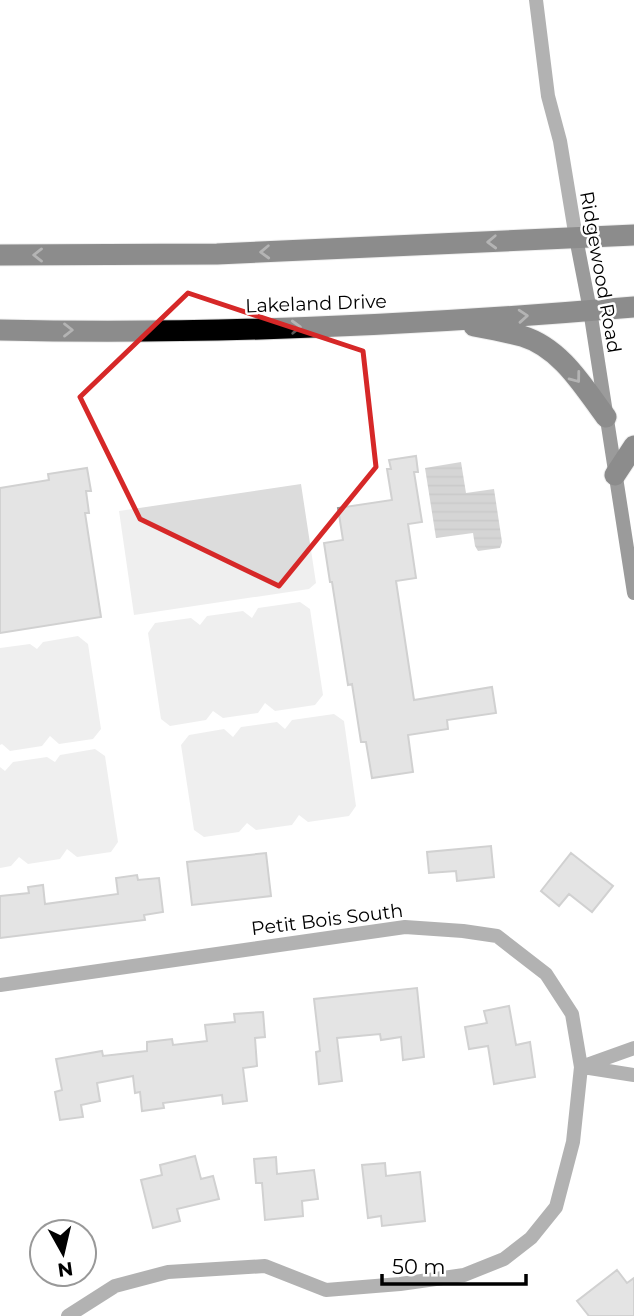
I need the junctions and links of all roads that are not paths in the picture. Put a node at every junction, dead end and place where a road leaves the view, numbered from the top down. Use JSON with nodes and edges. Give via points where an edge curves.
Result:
{"nodes":[{"id":1,"x":536,"y":0,"type":"edge"},
{"id":2,"x":634,"y":235,"type":"edge"},
{"id":3,"x":576,"y":238,"type":"junction"},
{"id":4,"x":0,"y":256,"type":"edge"},
{"id":5,"x":634,"y":307,"type":"edge"},
{"id":6,"x":590,"y":310,"type":"junction"},
{"id":7,"x":451,"y":321,"type":"junction"},
{"id":8,"x":0,"y":330,"type":"edge"},
{"id":9,"x":606,"y":417,"type":"junction"},
{"id":10,"x":634,"y":446,"type":"edge"},
{"id":11,"x":615,"y":475,"type":"junction"},
{"id":12,"x":634,"y":593,"type":"edge"},
{"id":13,"x":0,"y":985,"type":"edge"},
{"id":14,"x":634,"y":1048,"type":"edge"},
{"id":15,"x":581,"y":1067,"type":"junction"},
{"id":16,"x":634,"y":1075,"type":"edge"},
{"id":17,"x":68,"y":1316,"type":"edge"}],
"edges":[{"from":1,"to":3,"type":"street","name":"Ridgewood Road","via":[[548,96]]},
{"from":2,"to":3,"type":"highway"},
{"from":3,"to":4,"type":"highway","one_way":true,"via":[[217,254]]},
{"from":3,"to":6,"type":"street","name":"Ridgewood Road"},
{"from":5,"to":6,"type":"highway","name":"Lakeland Drive"},
{"from":7,"to":6,"type":"highway","name":"Lakeland Drive","one_way":true},
{"from":6,"to":9,"type":"street","name":"Ridgewood Road"},
{"from":8,"to":7,"type":"highway","name":"Lakeland Drive","one_way":true,"via":[[221,330]]},
{"from":7,"to":9,"type":"highway","one_way":true,"via":[[524,337],[544,347],[563,360]]},
{"from":9,"to":11,"type":"street","name":"Ridgewood Road"},
{"from":10,"to":11,"type":"highway"},
{"from":11,"to":12,"type":"street","name":"Ridgewood Road"},
{"from":13,"to":15,"type":"street","name":"Petit Bois South","via":[[405,927],[463,930],[497,936],[546,974],[572,1014]]},
{"from":14,"to":15,"type":"street"},
{"from":15,"to":16,"type":"street"},
{"from":15,"to":17,"type":"street","name":"Petit Bois South","via":[[573,1142],[556,1207],[531,1238],[504,1259],[464,1275],[326,1290],[265,1266],[168,1272],[115,1286]]}]}
